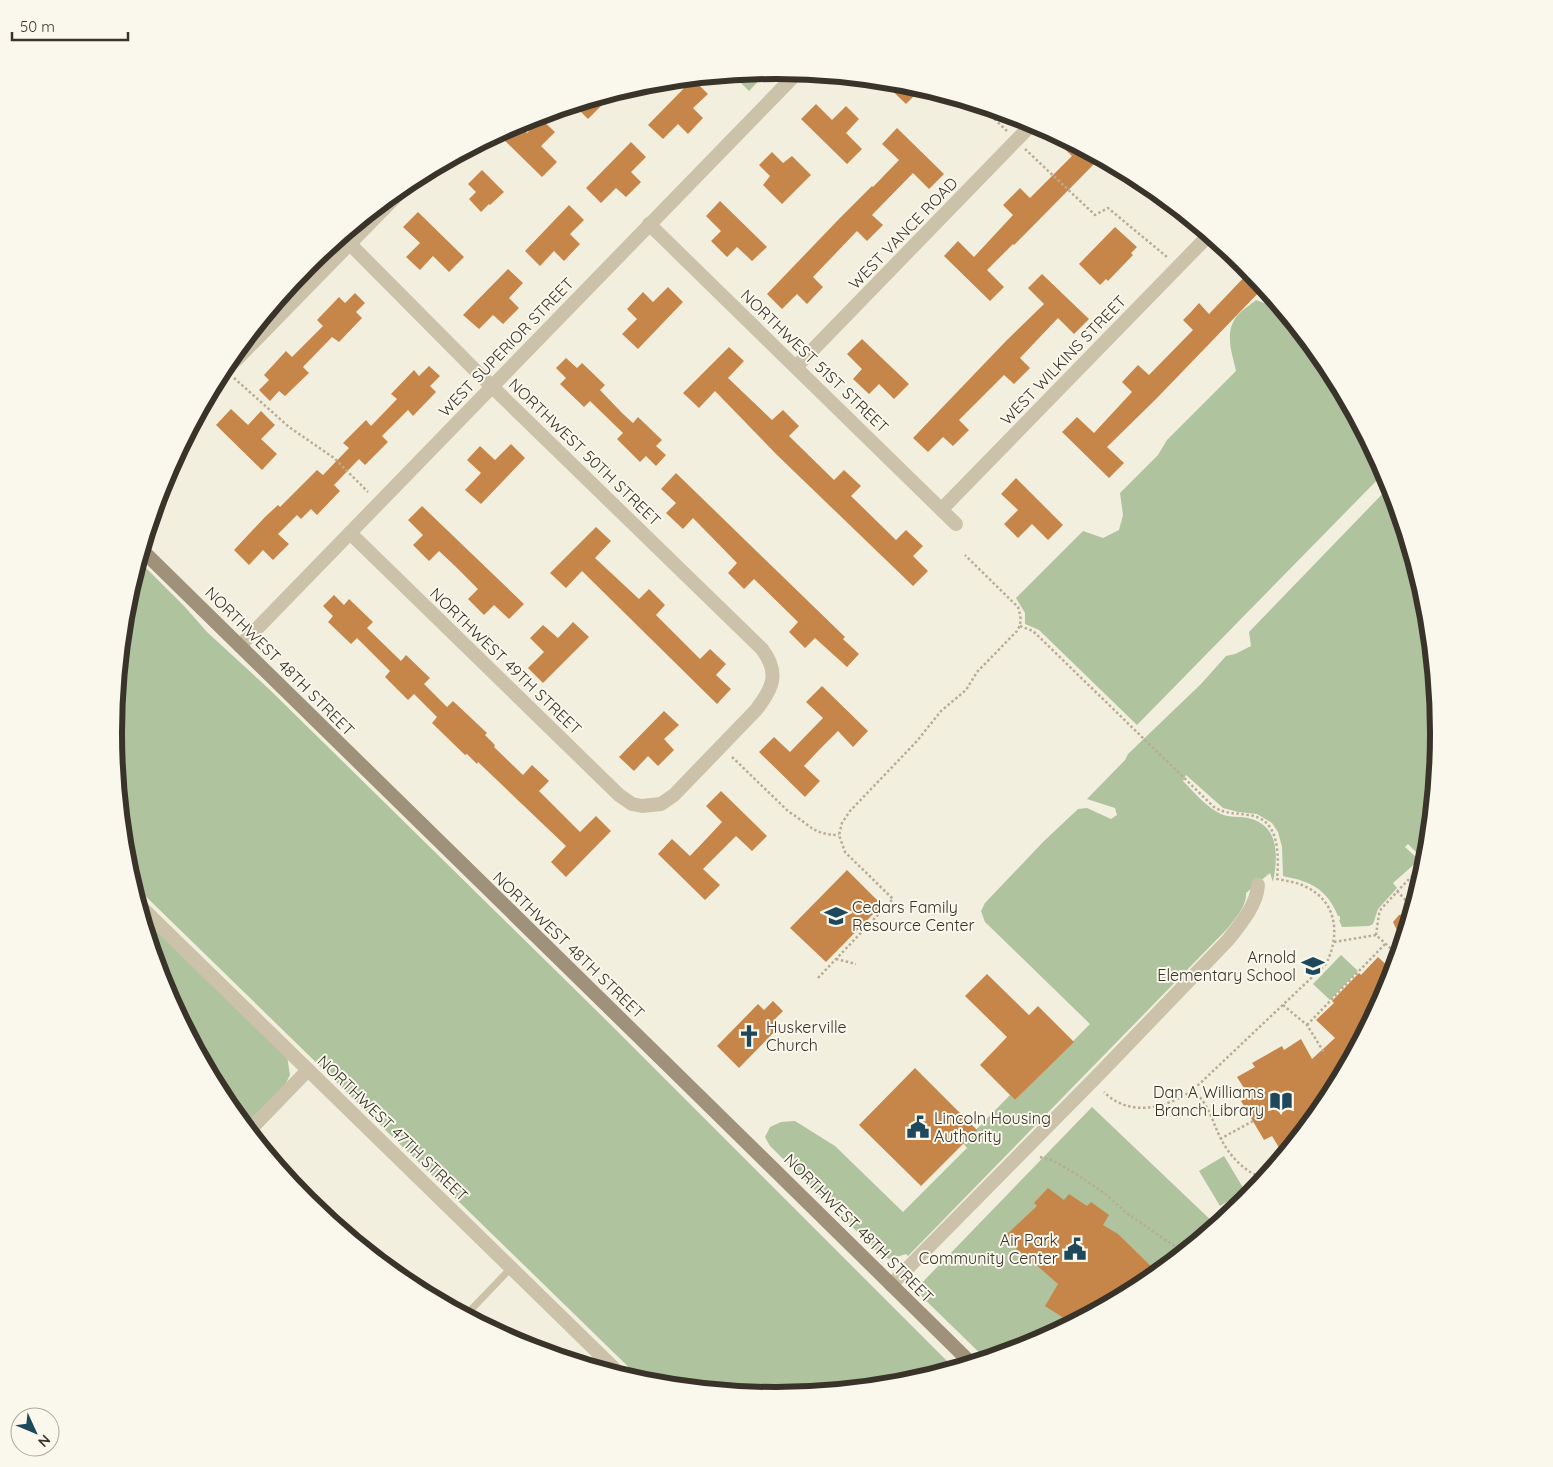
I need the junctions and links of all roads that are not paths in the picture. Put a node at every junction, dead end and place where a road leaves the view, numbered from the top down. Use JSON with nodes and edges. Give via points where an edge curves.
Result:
{"nodes":[{"id":1,"x":791,"y":79,"type":"edge"},
{"id":2,"x":1027,"y":129,"type":"edge"},
{"id":3,"x":649,"y":224,"type":"junction"},
{"id":4,"x":1205,"y":239,"type":"edge"},
{"id":5,"x":346,"y":240,"type":"edge"},
{"id":6,"x":250,"y":345,"type":"edge"},
{"id":7,"x":796,"y":367,"type":"junction"},
{"id":8,"x":492,"y":386,"type":"junction"},
{"id":9,"x":942,"y":510,"type":"junction"},
{"id":10,"x":956,"y":524,"type":"dead end"},
{"id":11,"x":350,"y":533,"type":"junction"},
{"id":12,"x":147,"y":555,"type":"edge"},
{"id":13,"x":240,"y":646,"type":"junction"},
{"id":14,"x":642,"y":806,"type":"joint"},
{"id":15,"x":1258,"y":885,"type":"dead end"},
{"id":16,"x":147,"y":913,"type":"edge"},
{"id":17,"x":308,"y":1070,"type":"junction"},
{"id":18,"x":253,"y":1127,"type":"edge"},
{"id":19,"x":511,"y":1268,"type":"junction"},
{"id":20,"x":892,"y":1285,"type":"junction"},
{"id":21,"x":470,"y":1312,"type":"edge"},
{"id":22,"x":968,"y":1360,"type":"edge"},
{"id":23,"x":613,"y":1367,"type":"edge"}],
"edges":[{"from":1,"to":3,"type":"street","name":"WEST SUPERIOR STREET"},
{"from":2,"to":7,"type":"street","name":"WEST VANCE ROAD"},
{"from":3,"to":7,"type":"street","name":"NORTHWEST 51ST STREET"},
{"from":3,"to":8,"type":"street","name":"WEST SUPERIOR STREET"},
{"from":4,"to":9,"type":"street","name":"WEST WILKINS STREET"},
{"from":5,"to":6,"type":"street"},
{"from":5,"to":8,"type":"street","name":"NORTHWEST 50TH STREET"},
{"from":7,"to":9,"type":"street","name":"NORTHWEST 51ST STREET"},
{"from":8,"to":11,"type":"street","name":"WEST SUPERIOR STREET"},
{"from":8,"to":14,"type":"street","name":"NORTHWEST 50TH STREET","via":[[762,649],[771,665],[773,677],[768,695],[756,710],[674,795],[660,804]]},
{"from":9,"to":10,"type":"street","name":"NORTHWEST 51ST STREET"},
{"from":11,"to":13,"type":"street","name":"WEST SUPERIOR STREET"},
{"from":11,"to":14,"type":"street","name":"NORTHWEST 49TH STREET","via":[[619,795],[632,804]]},
{"from":12,"to":13,"type":"main road","name":"NORTHWEST 48TH STREET"},
{"from":13,"to":20,"type":"main road","name":"NORTHWEST 48TH STREET"},
{"from":15,"to":20,"type":"street","via":[[1249,911],[1228,940]]},
{"from":16,"to":17,"type":"street","name":"NORTHWEST 47TH STREET"},
{"from":17,"to":18,"type":"street"},
{"from":17,"to":19,"type":"street","name":"NORTHWEST 47TH STREET"},
{"from":19,"to":21,"type":"lane"},
{"from":19,"to":23,"type":"street","name":"NORTHWEST 47TH STREET"},
{"from":20,"to":22,"type":"main road","name":"NORTHWEST 48TH STREET"}]}
